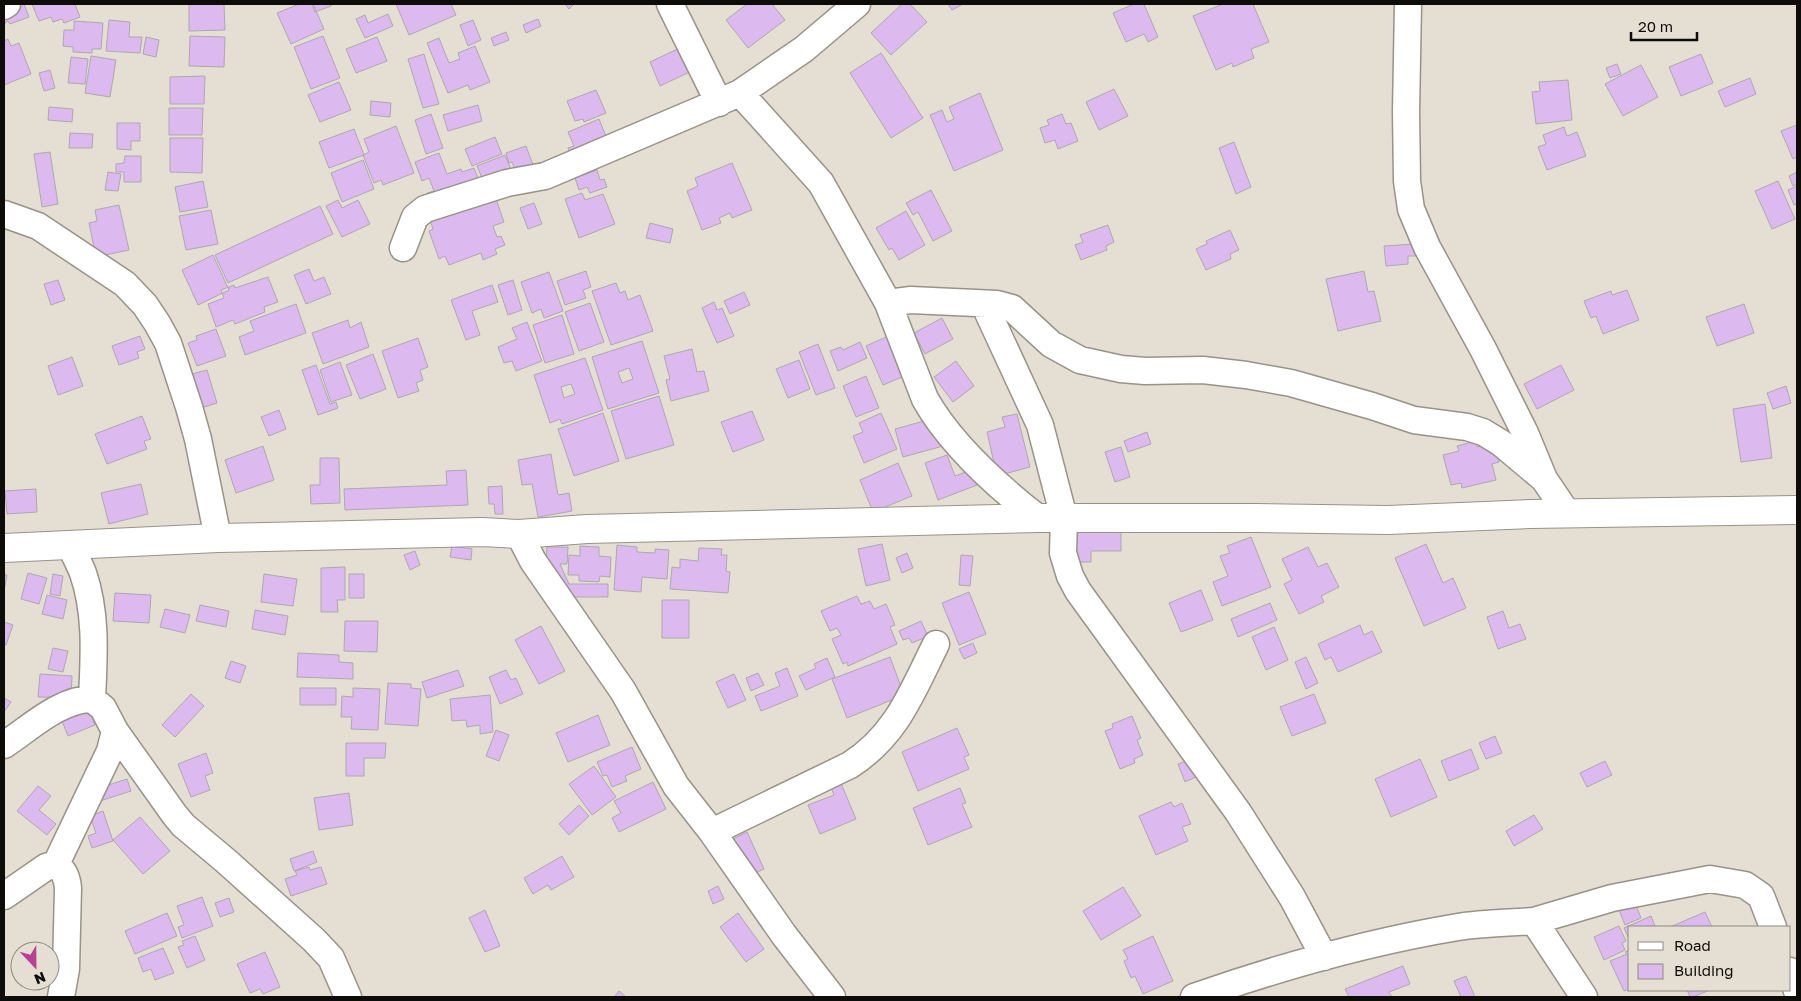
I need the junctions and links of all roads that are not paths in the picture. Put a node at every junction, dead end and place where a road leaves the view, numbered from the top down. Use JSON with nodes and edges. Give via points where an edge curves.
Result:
{"nodes":[{"id":1,"x":670,"y":4,"type":"edge"},
{"id":2,"x":857,"y":4,"type":"edge"},
{"id":3,"x":1408,"y":4,"type":"edge"},
{"id":4,"x":729,"y":98,"type":"junction"},
{"id":5,"x":4,"y":214,"type":"edge"},
{"id":6,"x":403,"y":248,"type":"dead end"},
{"id":7,"x":888,"y":303,"type":"junction"},
{"id":8,"x":984,"y":304,"type":"junction"},
{"id":9,"x":1544,"y":479,"type":"junction"},
{"id":10,"x":1797,"y":510,"type":"edge"},
{"id":11,"x":1567,"y":513,"type":"junction"},
{"id":12,"x":1051,"y":518,"type":"junction"},
{"id":13,"x":519,"y":534,"type":"junction"},
{"id":14,"x":218,"y":538,"type":"junction"},
{"id":15,"x":70,"y":545,"type":"junction"},
{"id":16,"x":4,"y":547,"type":"edge"},
{"id":17,"x":936,"y":644,"type":"dead end"},
{"id":18,"x":92,"y":699,"type":"junction"},
{"id":19,"x":115,"y":731,"type":"junction"},
{"id":20,"x":4,"y":745,"type":"edge"},
{"id":21,"x":712,"y":832,"type":"junction"},
{"id":22,"x":56,"y":864,"type":"junction"},
{"id":23,"x":4,"y":896,"type":"edge"},
{"id":24,"x":1534,"y":921,"type":"junction"},
{"id":25,"x":1773,"y":926,"type":"edge"},
{"id":26,"x":1324,"y":957,"type":"junction"},
{"id":27,"x":1791,"y":974,"type":"edge"},
{"id":28,"x":1797,"y":991,"type":"edge"},
{"id":29,"x":827,"y":996,"type":"edge"},
{"id":30,"x":60,"y":997,"type":"edge"},
{"id":31,"x":348,"y":997,"type":"edge"},
{"id":32,"x":1194,"y":997,"type":"edge"},
{"id":33,"x":1584,"y":997,"type":"edge"}],
"edges":[{"from":1,"to":4,"type":"street"},
{"from":2,"to":4,"type":"street","via":[[804,49]]},
{"from":3,"to":9,"type":"street","via":[[1406,122],[1411,209],[1427,247],[1525,433]]},
{"from":4,"to":6,"type":"street","via":[[545,176],[507,183],[424,209],[415,217]]},
{"from":4,"to":7,"type":"street","via":[[821,183]]},
{"from":5,"to":14,"type":"street","via":[[38,226],[125,284],[157,323],[168,343],[189,407]]},
{"from":7,"to":8,"type":"street","via":[[911,300]]},
{"from":7,"to":12,"type":"street","via":[[930,408],[1002,490]]},
{"from":8,"to":9,"type":"street","via":[[1012,308],[1051,344],[1080,360],[1122,369],[1204,370],[1291,383],[1414,420],[1483,432]]},
{"from":8,"to":12,"type":"street","via":[[1040,425]]},
{"from":9,"to":11,"type":"street"},
{"from":10,"to":11,"type":"street"},
{"from":11,"to":12,"type":"street","via":[[1388,520]]},
{"from":12,"to":13,"type":"street","via":[[587,529]]},
{"from":12,"to":26,"type":"street","via":[[1078,591],[1238,812],[1292,897]]},
{"from":13,"to":14,"type":"street"},
{"from":13,"to":21,"type":"street","via":[[533,560],[623,691],[676,786]]},
{"from":14,"to":15,"type":"street"},
{"from":15,"to":16,"type":"street"},
{"from":15,"to":18,"type":"street","via":[[83,572],[90,599],[95,644]]},
{"from":17,"to":21,"type":"street","via":[[899,718],[865,756]]},
{"from":18,"to":19,"type":"street","via":[[102,708]]},
{"from":18,"to":20,"type":"street","via":[[76,700],[60,707]]},
{"from":19,"to":22,"type":"street","via":[[110,751]]},
{"from":19,"to":31,"type":"street","via":[[183,825],[331,958]]},
{"from":21,"to":29,"type":"street"},
{"from":22,"to":23,"type":"street","via":[[46,867]]},
{"from":22,"to":30,"type":"street","via":[[63,870],[68,888],[66,969]]},
{"from":24,"to":25,"type":"street","via":[[1612,898],[1710,879],[1745,886],[1761,896]]},
{"from":24,"to":26,"type":"street","via":[[1460,926]]},
{"from":24,"to":33,"type":"street"},
{"from":26,"to":32,"type":"street","via":[[1263,973]]},
{"from":27,"to":28,"type":"street"}]}
